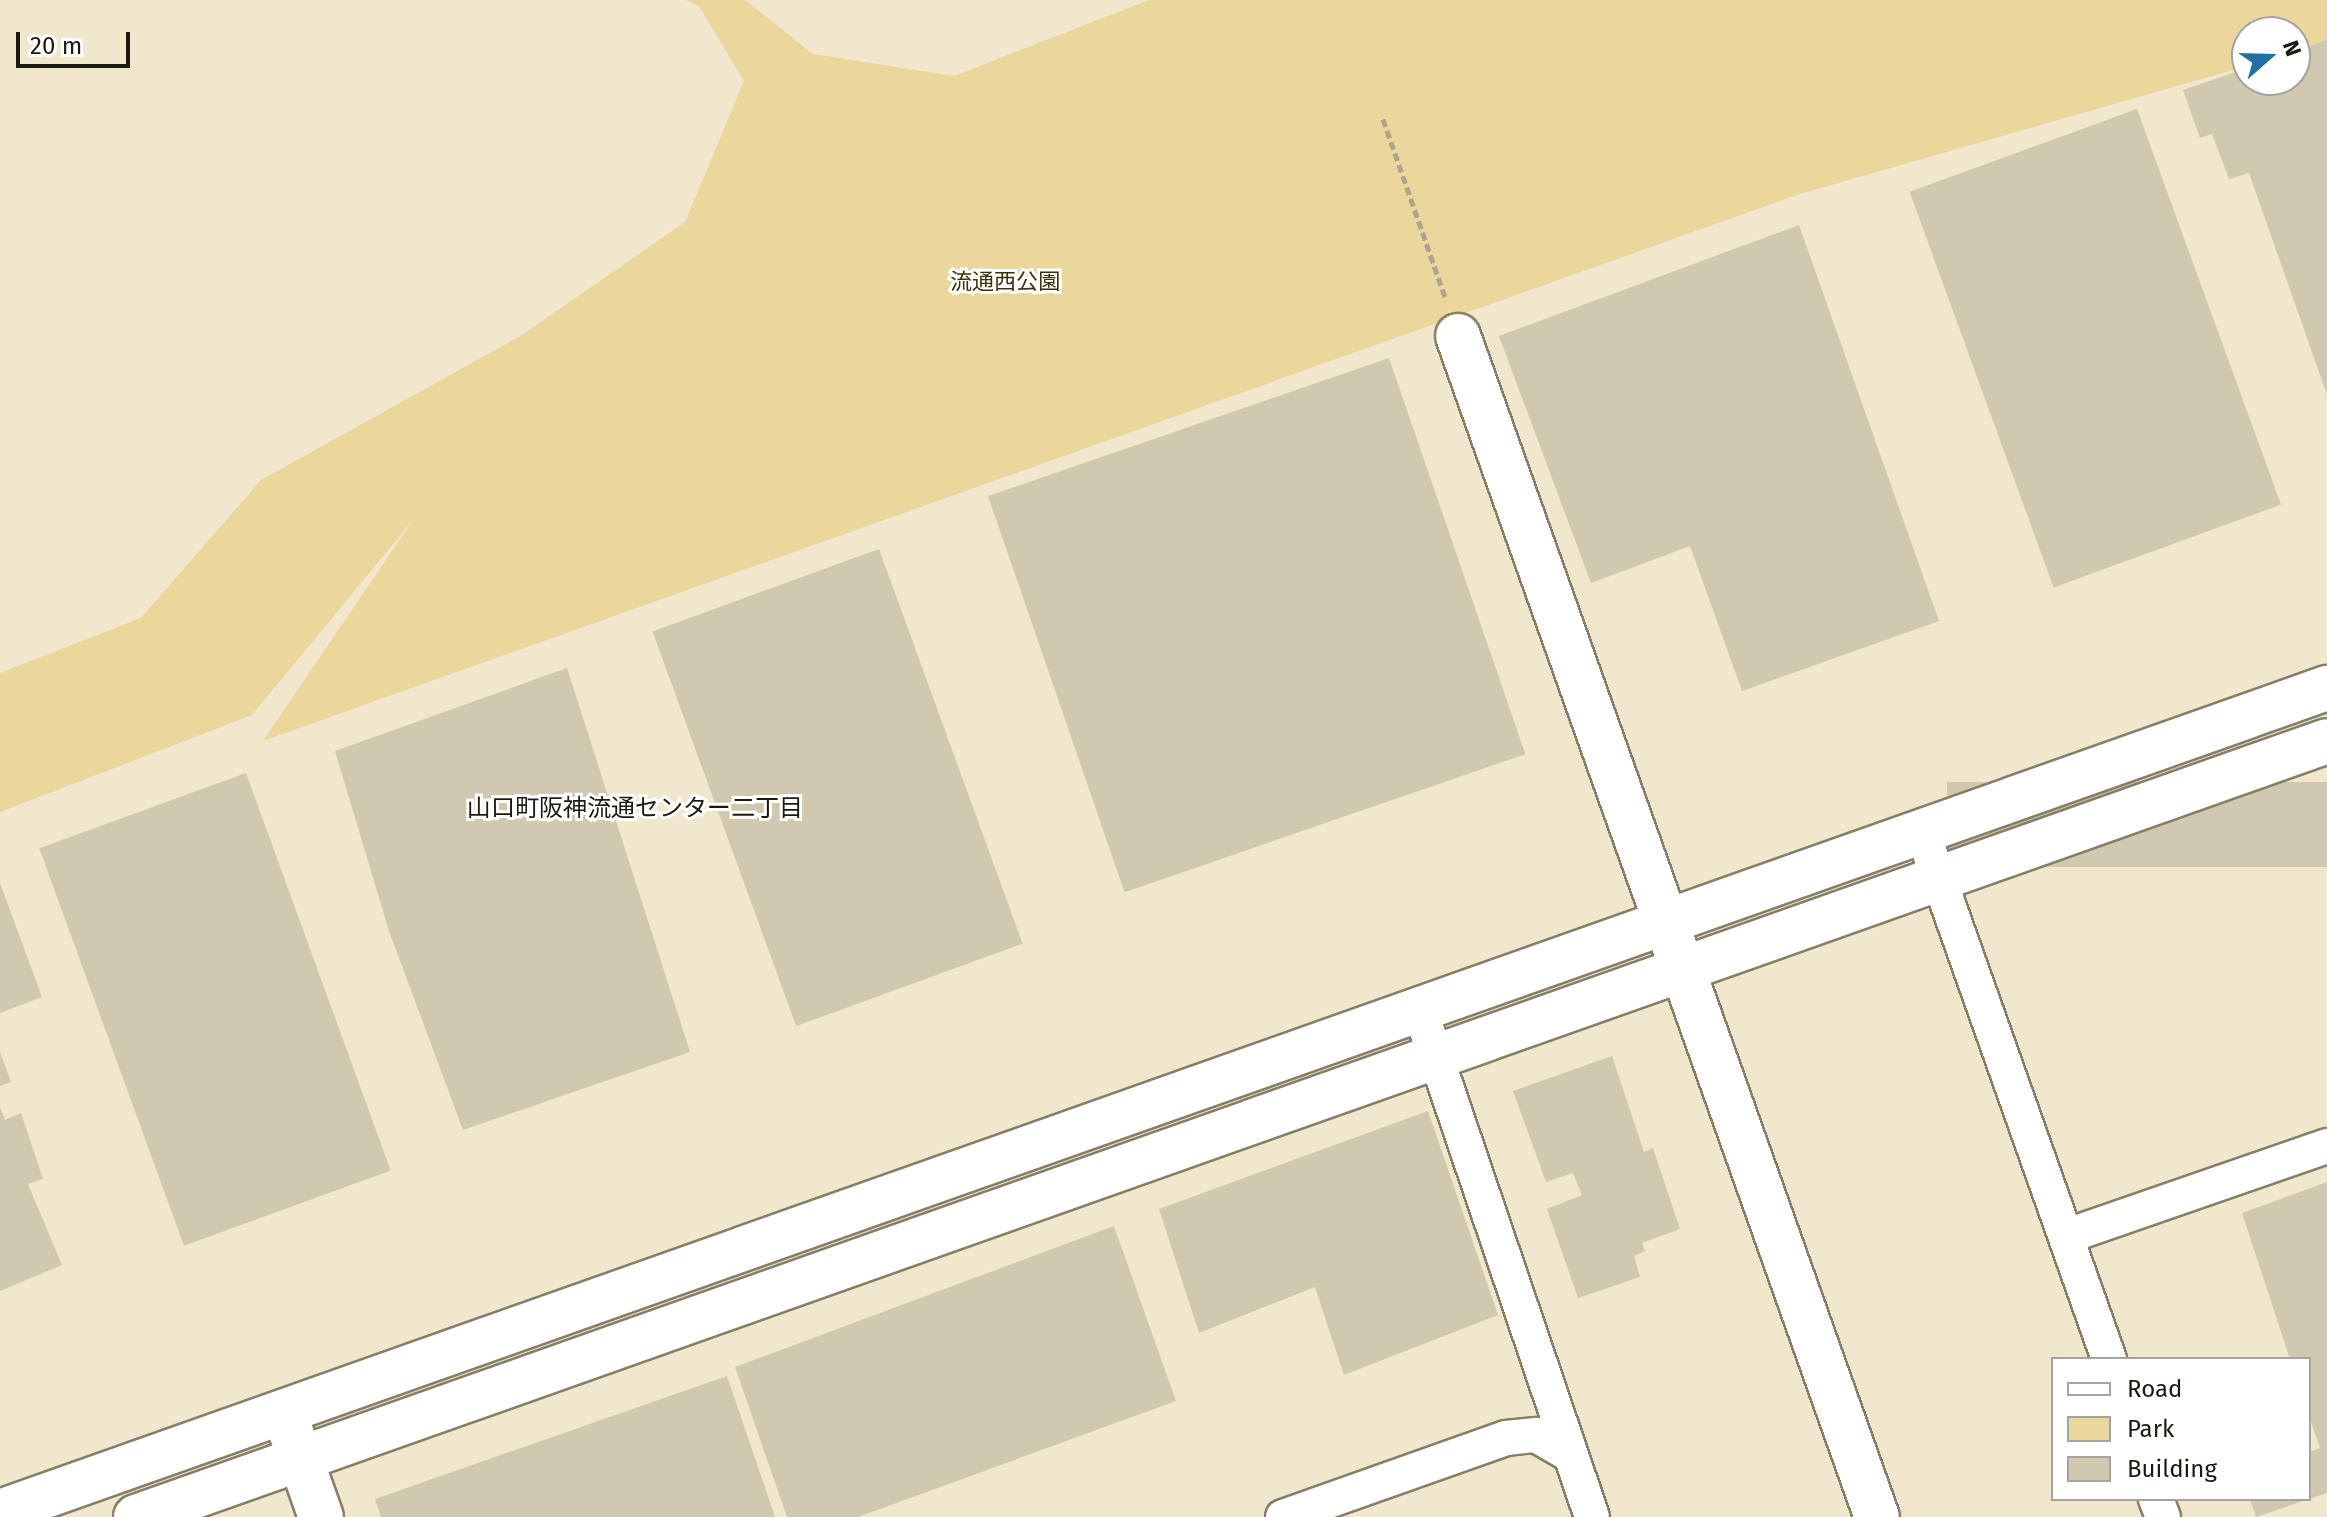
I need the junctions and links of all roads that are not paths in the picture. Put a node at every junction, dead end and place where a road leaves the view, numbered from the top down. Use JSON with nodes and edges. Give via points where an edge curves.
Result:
{"nodes":[{"id":1,"x":1454,"y":324,"type":"road end"},
{"id":2,"x":2327,"y":688,"type":"edge"},
{"id":3,"x":2327,"y":741,"type":"edge"},
{"id":4,"x":1922,"y":831,"type":"junction"},
{"id":5,"x":1939,"y":878,"type":"junction"},
{"id":6,"x":1662,"y":924,"type":"junction"},
{"id":7,"x":1679,"y":970,"type":"junction"},
{"id":8,"x":1420,"y":1010,"type":"junction"},
{"id":9,"x":1437,"y":1056,"type":"junction"},
{"id":10,"x":2327,"y":1146,"type":"edge"},
{"id":11,"x":2067,"y":1236,"type":"junction"},
{"id":12,"x":2108,"y":1357,"type":"edge"},
{"id":13,"x":284,"y":1412,"type":"junction"},
{"id":14,"x":1570,"y":1455,"type":"junction"},
{"id":15,"x":301,"y":1459,"type":"junction"},
{"id":16,"x":0,"y":1512,"type":"edge"},
{"id":17,"x":136,"y":1517,"type":"edge"},
{"id":18,"x":321,"y":1517,"type":"edge"},
{"id":19,"x":1283,"y":1517,"type":"edge"},
{"id":20,"x":1592,"y":1517,"type":"edge"},
{"id":21,"x":1877,"y":1517,"type":"edge"}],
"edges":[{"from":1,"to":6,"type":"street"},
{"from":2,"to":4,"type":"street"},
{"from":3,"to":5,"type":"street"},
{"from":4,"to":5,"type":"street"},
{"from":4,"to":6,"type":"street"},
{"from":5,"to":7,"type":"street"},
{"from":5,"to":11,"type":"street"},
{"from":6,"to":7,"type":"street"},
{"from":6,"to":8,"type":"street"},
{"from":7,"to":9,"type":"street"},
{"from":7,"to":21,"type":"street"},
{"from":8,"to":9,"type":"street"},
{"from":8,"to":13,"type":"street"},
{"from":9,"to":14,"type":"street"},
{"from":9,"to":15,"type":"street"},
{"from":10,"to":11,"type":"street"},
{"from":11,"to":12,"type":"street"},
{"from":13,"to":15,"type":"street"},
{"from":13,"to":16,"type":"street"},
{"from":14,"to":19,"type":"street","via":[[1536,1435],[1506,1438]]},
{"from":14,"to":20,"type":"street"},
{"from":15,"to":17,"type":"street"},
{"from":15,"to":18,"type":"street"}]}
